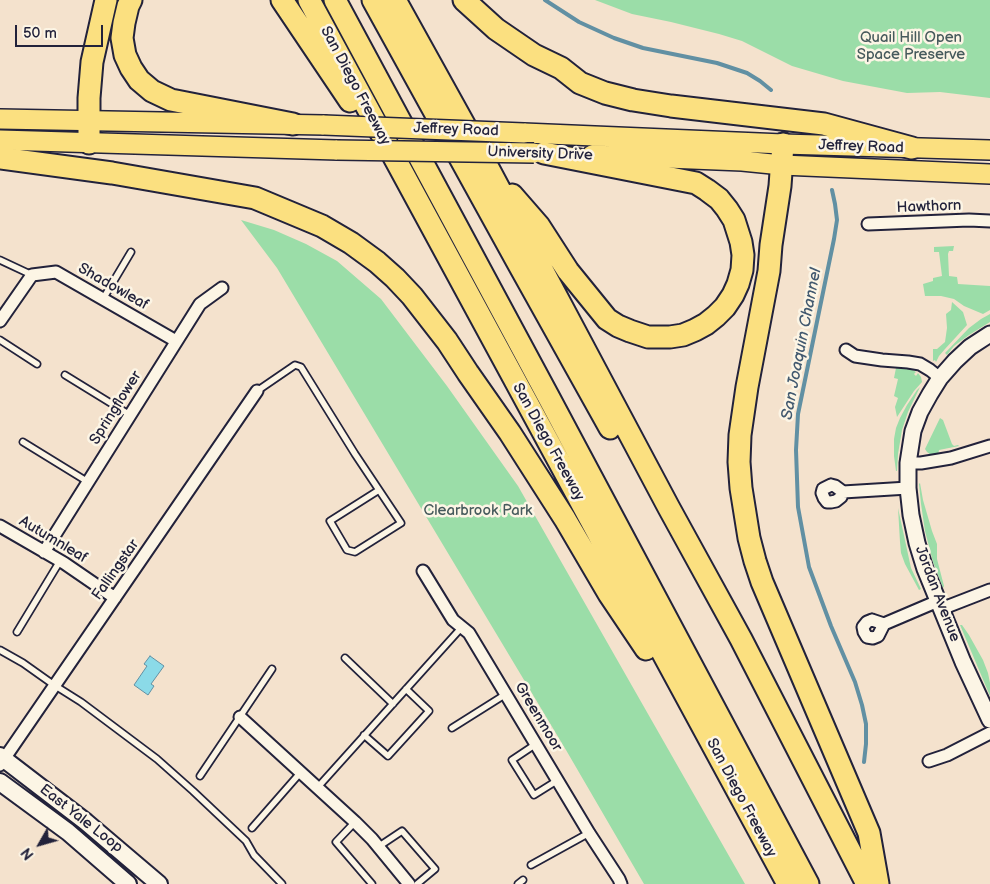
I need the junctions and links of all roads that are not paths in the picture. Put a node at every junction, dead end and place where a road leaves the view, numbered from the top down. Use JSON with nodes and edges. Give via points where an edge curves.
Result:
{"nodes":[{"id":1,"x":106,"y":0,"type":"edge"},
{"id":2,"x":131,"y":0,"type":"edge"},
{"id":3,"x":282,"y":0,"type":"edge"},
{"id":4,"x":309,"y":0,"type":"edge"},
{"id":5,"x":335,"y":0,"type":"edge"},
{"id":6,"x":373,"y":0,"type":"edge"},
{"id":7,"x":395,"y":0,"type":"edge"},
{"id":8,"x":464,"y":0,"type":"edge"},
{"id":9,"x":0,"y":119,"type":"edge"},
{"id":10,"x":89,"y":121,"type":"junction"},
{"id":11,"x":293,"y":124,"type":"junction"},
{"id":12,"x":0,"y":140,"type":"edge"},
{"id":13,"x":89,"y":143,"type":"junction"},
{"id":14,"x":912,"y":148,"type":"junction"},
{"id":15,"x":990,"y":150,"type":"edge"},
{"id":16,"x":539,"y":153,"type":"junction"},
{"id":17,"x":782,"y":155,"type":"junction"},
{"id":18,"x":0,"y":158,"type":"edge"},
{"id":19,"x":486,"y":164,"type":"junction"},
{"id":20,"x":990,"y":174,"type":"edge"},
{"id":21,"x":408,"y":185,"type":"junction"},
{"id":22,"x":990,"y":221,"type":"edge"},
{"id":23,"x":868,"y":224,"type":"dead end"},
{"id":24,"x":131,"y":252,"type":"dead end"},
{"id":25,"x":0,"y":260,"type":"edge"},
{"id":26,"x":32,"y":276,"type":"junction"},
{"id":27,"x":222,"y":288,"type":"dead end"},
{"id":28,"x":103,"y":299,"type":"junction"},
{"id":29,"x":0,"y":321,"type":"edge"},
{"id":30,"x":990,"y":334,"type":"edge"},
{"id":31,"x":0,"y":340,"type":"edge"},
{"id":32,"x":176,"y":341,"type":"junction"},
{"id":33,"x":846,"y":350,"type":"dead end"},
{"id":34,"x":37,"y":364,"type":"dead end"},
{"id":35,"x":65,"y":375,"type":"dead end"},
{"id":36,"x":940,"y":378,"type":"junction"},
{"id":37,"x":257,"y":391,"type":"joint"},
{"id":38,"x":130,"y":415,"type":"junction"},
{"id":39,"x":22,"y":442,"type":"dead end"},
{"id":40,"x":990,"y":446,"type":"edge"},
{"id":41,"x":908,"y":463,"type":"junction"},
{"id":42,"x":88,"y":482,"type":"junction"},
{"id":43,"x":908,"y":488,"type":"junction"},
{"id":44,"x":379,"y":490,"type":"junction"},
{"id":45,"x":844,"y":492,"type":"dead end"},
{"id":46,"x":669,"y":508,"type":"junction"},
{"id":47,"x":0,"y":526,"type":"edge"},
{"id":48,"x":44,"y":552,"type":"junction"},
{"id":49,"x":60,"y":561,"type":"junction"},
{"id":50,"x":423,"y":571,"type":"dead end"},
{"id":51,"x":990,"y":590,"type":"edge"},
{"id":52,"x":115,"y":598,"type":"junction"},
{"id":53,"x":939,"y":605,"type":"junction"},
{"id":54,"x":884,"y":624,"type":"dead end"},
{"id":55,"x":462,"y":628,"type":"junction"},
{"id":56,"x":17,"y":632,"type":"dead end"},
{"id":57,"x":0,"y":650,"type":"edge"},
{"id":58,"x":345,"y":658,"type":"dead end"},
{"id":59,"x":272,"y":669,"type":"dead end"},
{"id":60,"x":54,"y":685,"type":"junction"},
{"id":61,"x":406,"y":690,"type":"junction"},
{"id":62,"x":506,"y":694,"type":"junction"},
{"id":63,"x":393,"y":704,"type":"junction"},
{"id":64,"x":240,"y":717,"type":"junction"},
{"id":65,"x":990,"y":720,"type":"edge"},
{"id":66,"x":452,"y":728,"type":"dead end"},
{"id":67,"x":990,"y":733,"type":"edge"},
{"id":68,"x":364,"y":735,"type":"junction"},
{"id":69,"x":536,"y":744,"type":"junction"},
{"id":70,"x":714,"y":748,"type":"junction"},
{"id":71,"x":1,"y":760,"type":"edge"},
{"id":72,"x":929,"y":761,"type":"dead end"},
{"id":73,"x":301,"y":772,"type":"junction"},
{"id":74,"x":200,"y":776,"type":"dead end"},
{"id":75,"x":558,"y":780,"type":"junction"},
{"id":76,"x":0,"y":782,"type":"edge"},
{"id":77,"x":318,"y":787,"type":"junction"},
{"id":78,"x":354,"y":822,"type":"junction"},
{"id":79,"x":252,"y":828,"type":"dead end"},
{"id":80,"x":589,"y":833,"type":"junction"},
{"id":81,"x":378,"y":847,"type":"junction"},
{"id":82,"x":532,"y":865,"type":"dead end"},
{"id":83,"x":409,"y":883,"type":"edge"},
{"id":84,"x":128,"y":884,"type":"edge"},
{"id":85,"x":160,"y":884,"type":"edge"},
{"id":86,"x":282,"y":884,"type":"edge"},
{"id":87,"x":372,"y":884,"type":"edge"},
{"id":88,"x":621,"y":884,"type":"edge"},
{"id":89,"x":788,"y":884,"type":"edge"},
{"id":90,"x":808,"y":884,"type":"edge"},
{"id":91,"x":867,"y":884,"type":"edge"},
{"id":92,"x":878,"y":884,"type":"edge"}],
"edges":[{"from":1,"to":10,"type":"highway","via":[[92,62]]},
{"from":2,"to":11,"type":"highway","via":[[122,38],[131,68],[138,80],[152,91],[171,100]]},
{"from":3,"to":21,"type":"highway"},
{"from":4,"to":21,"type":"highway","name":"San Diego Freeway"},
{"from":5,"to":90,"type":"highway"},
{"from":6,"to":46,"type":"highway","via":[[632,467]]},
{"from":7,"to":19,"type":"highway"},
{"from":8,"to":14,"type":"highway","via":[[496,29],[534,55],[561,68],[580,83],[605,93],[670,106],[824,124]]},
{"from":9,"to":10,"type":"main road","name":"Jeffrey Road"},
{"from":10,"to":11,"type":"main road","name":"Jeffrey Road"},
{"from":10,"to":13,"type":"highway"},
{"from":11,"to":17,"type":"main road","name":"Jeffrey Road","bridge":true,"via":[[524,133]]},
{"from":12,"to":13,"type":"main road"},
{"from":13,"to":16,"type":"main road","name":"University Drive","bridge":true},
{"from":14,"to":15,"type":"main road"},
{"from":14,"to":17,"type":"main road","name":"Jeffrey Road"},
{"from":16,"to":17,"type":"main road","name":"University Drive","via":[[742,162]]},
{"from":16,"to":19,"type":"highway","via":[[696,183],[719,199],[734,220],[743,255],[738,284],[725,307],[706,324],[683,335],[648,337],[618,326],[607,319],[568,271],[539,226]]},
{"from":17,"to":20,"type":"main road","name":"University Drive"},
{"from":17,"to":92,"type":"highway","via":[[769,272],[740,435],[741,488],[749,538],[762,582],[869,833]]},
{"from":18,"to":70,"type":"highway","via":[[112,173],[255,198],[322,226],[376,262],[412,296],[447,341],[565,518],[609,594]]},
{"from":19,"to":46,"type":"highway"},
{"from":21,"to":70,"type":"highway","name":"San Diego Freeway"},
{"from":22,"to":23,"type":"street","name":"Hawthorn"},
{"from":24,"to":28,"type":"lane"},
{"from":25,"to":26,"type":"lane"},
{"from":26,"to":28,"type":"street","name":"Shadowleaf","via":[[56,272]]},
{"from":26,"to":29,"type":"street"},
{"from":27,"to":32,"type":"street","name":"Springflower","via":[[200,304]]},
{"from":28,"to":32,"type":"street","name":"Shadowleaf"},
{"from":30,"to":36,"type":"street","name":"Jordan Avenue","via":[[970,347]]},
{"from":31,"to":34,"type":"lane"},
{"from":32,"to":38,"type":"street","name":"Springflower"},
{"from":33,"to":36,"type":"street","via":[[855,356],[920,364]]},
{"from":35,"to":38,"type":"lane"},
{"from":36,"to":41,"type":"street","name":"Jordan Avenue","via":[[920,412]]},
{"from":37,"to":44,"type":"lane","via":[[295,365],[301,367]]},
{"from":37,"to":52,"type":"street","name":"Fallingstar"},
{"from":38,"to":42,"type":"street","name":"Springflower"},
{"from":39,"to":42,"type":"lane"},
{"from":40,"to":41,"type":"street","via":[[951,458]]},
{"from":41,"to":43,"type":"street","name":"Jordan Avenue"},
{"from":42,"to":48,"type":"street","name":"Springflower"},
{"from":43,"to":45,"type":"street"},
{"from":43,"to":53,"type":"street","name":"Jordan Avenue","via":[[917,543]]},
{"from":44,"to":44,"type":"lane","via":[[330,521],[347,550],[355,552],[401,523]]},
{"from":46,"to":91,"type":"highway","via":[[741,639]]},
{"from":47,"to":48,"type":"street","name":"Autumnleaf"},
{"from":48,"to":49,"type":"street","name":"Autumnleaf"},
{"from":49,"to":52,"type":"street","name":"Autumnleaf"},
{"from":49,"to":56,"type":"lane"},
{"from":50,"to":55,"type":"street","name":"Greenmoor","via":[[453,620]]},
{"from":51,"to":53,"type":"street"},
{"from":52,"to":60,"type":"street","name":"Fallingstar"},
{"from":53,"to":54,"type":"street"},
{"from":53,"to":65,"type":"street","name":"Jordan Avenue"},
{"from":55,"to":61,"type":"lane"},
{"from":55,"to":62,"type":"street","name":"Greenmoor","via":[[469,633]]},
{"from":57,"to":60,"type":"lane"},
{"from":58,"to":63,"type":"lane"},
{"from":59,"to":64,"type":"lane"},
{"from":60,"to":71,"type":"street","name":"Fallingstar"},
{"from":60,"to":86,"type":"lane","via":[[157,759],[194,791],[246,841],[254,855]]},
{"from":61,"to":63,"type":"lane"},
{"from":61,"to":68,"type":"lane","via":[[429,710],[388,756]]},
{"from":62,"to":66,"type":"lane"},
{"from":62,"to":69,"type":"street","name":"Greenmoor"},
{"from":63,"to":68,"type":"lane"},
{"from":64,"to":73,"type":"street"},
{"from":64,"to":74,"type":"lane"},
{"from":67,"to":72,"type":"street"},
{"from":68,"to":77,"type":"lane"},
{"from":69,"to":75,"type":"street","name":"Greenmoor"},
{"from":69,"to":75,"type":"lane","via":[[512,760],[534,795]]},
{"from":70,"to":89,"type":"highway","name":"San Diego Freeway"},
{"from":71,"to":85,"type":"main road","name":"East Yale Loop","via":[[86,822]]},
{"from":73,"to":77,"type":"street"},
{"from":73,"to":79,"type":"lane"},
{"from":75,"to":80,"type":"street","name":"Greenmoor"},
{"from":76,"to":84,"type":"main road","name":"East Yale Loop","via":[[68,832]]},
{"from":77,"to":78,"type":"street"},
{"from":78,"to":81,"type":"street"},
{"from":78,"to":87,"type":"lane","via":[[336,842]]},
{"from":80,"to":82,"type":"lane"},
{"from":80,"to":88,"type":"street","name":"Greenmoor"},
{"from":81,"to":83,"type":"street"},
{"from":81,"to":83,"type":"lane","via":[[402,831],[434,869]]}]}
